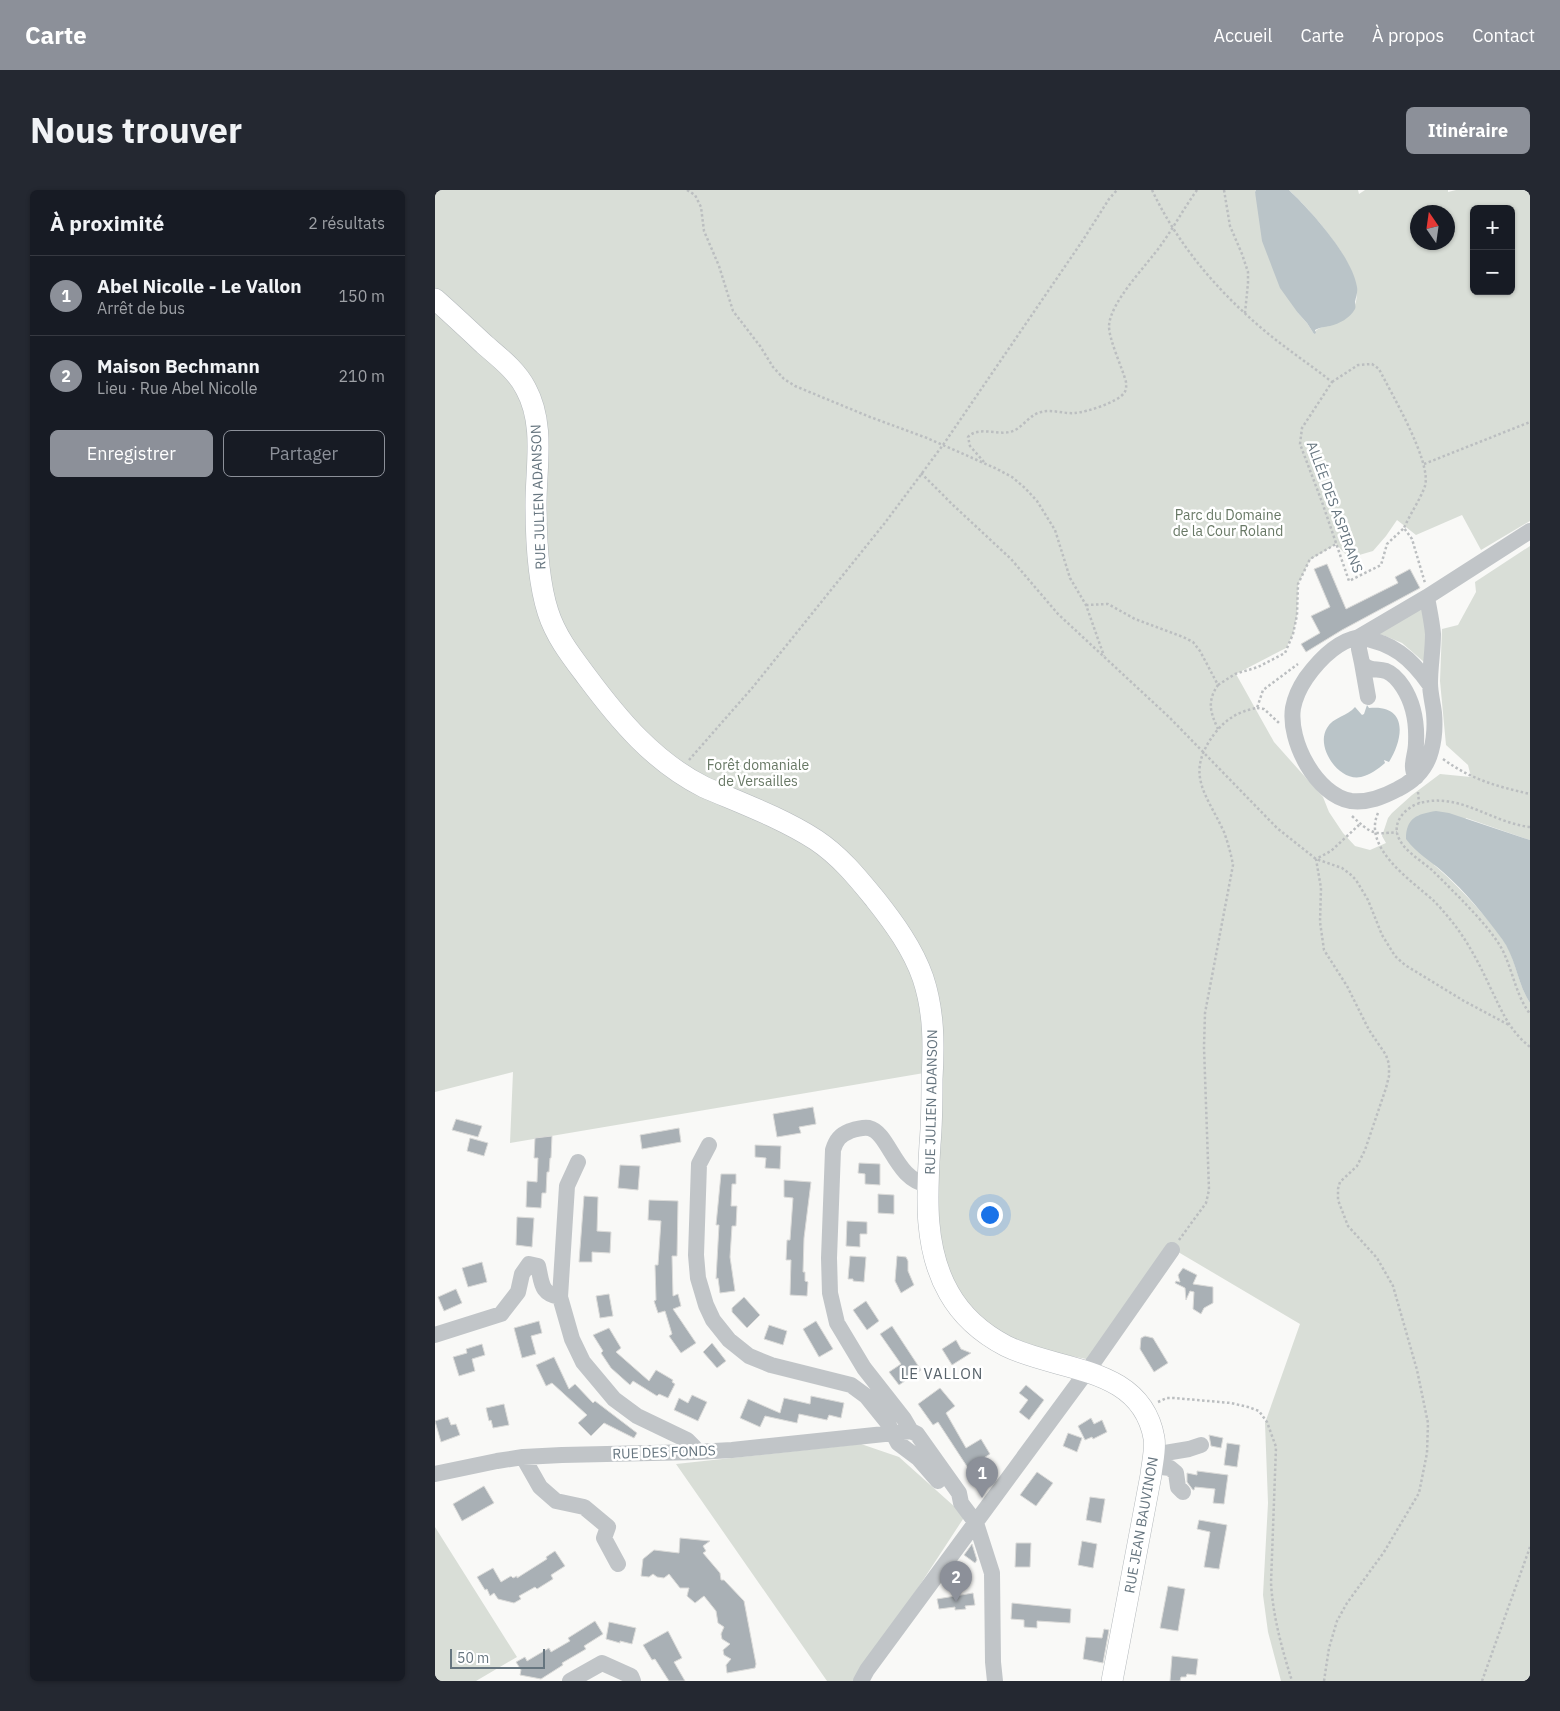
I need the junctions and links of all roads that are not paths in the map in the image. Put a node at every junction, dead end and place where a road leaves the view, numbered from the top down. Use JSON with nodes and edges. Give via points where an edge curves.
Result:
{"nodes":[{"id":1,"x":435,"y":299,"type":"edge"},
{"id":2,"x":1530,"y":531,"type":"edge"},
{"id":3,"x":1427,"y":597,"type":"junction"},
{"id":4,"x":1353,"y":638,"type":"junction"},
{"id":5,"x":1362,"y":663,"type":"junction"},
{"id":6,"x":1430,"y":685,"type":"junction"},
{"id":7,"x":1368,"y":697,"type":"dead end"},
{"id":8,"x":1416,"y":777,"type":"junction"},
{"id":9,"x":709,"y":1145,"type":"dead end"},
{"id":10,"x":578,"y":1162,"type":"dead end"},
{"id":11,"x":929,"y":1185,"type":"junction"},
{"id":12,"x":1172,"y":1250,"type":"road end"},
{"id":13,"x":560,"y":1298,"type":"junction"},
{"id":14,"x":435,"y":1335,"type":"edge"},
{"id":15,"x":1087,"y":1372,"type":"junction"},
{"id":16,"x":911,"y":1431,"type":"junction"},
{"id":17,"x":894,"y":1433,"type":"junction"},
{"id":18,"x":1201,"y":1445,"type":"dead end"},
{"id":19,"x":696,"y":1452,"type":"junction"},
{"id":20,"x":523,"y":1457,"type":"junction"},
{"id":21,"x":1152,"y":1466,"type":"junction"},
{"id":22,"x":435,"y":1474,"type":"edge"},
{"id":23,"x":1183,"y":1492,"type":"dead end"},
{"id":24,"x":961,"y":1503,"type":"junction"},
{"id":25,"x":975,"y":1523,"type":"junction"},
{"id":26,"x":618,"y":1564,"type":"dead end"},
{"id":27,"x":570,"y":1681,"type":"edge"},
{"id":28,"x":633,"y":1681,"type":"edge"},
{"id":29,"x":861,"y":1681,"type":"edge"},
{"id":30,"x":995,"y":1681,"type":"edge"},
{"id":31,"x":1112,"y":1681,"type":"edge"}],
"edges":[{"from":1,"to":11,"type":"main road","name":"RUE JULIEN ADANSON","via":[[515,371],[533,404],[539,454],[536,504],[540,573],[548,612],[567,650],[613,710],[655,755],[704,787],[798,830],[829,849],[861,882],[902,937],[923,978],[932,1021],[934,1059]]},
{"from":2,"to":3,"type":"street"},
{"from":3,"to":4,"type":"street"},
{"from":3,"to":6,"type":"street","via":[[1433,632]]},
{"from":4,"to":5,"type":"street"},
{"from":4,"to":6,"type":"street","via":[[1369,639],[1391,647],[1413,662]]},
{"from":4,"to":8,"type":"street","via":[[1335,647],[1315,666],[1296,695],[1293,724],[1301,752],[1326,790],[1351,801],[1375,800]]},
{"from":5,"to":7,"type":"street"},
{"from":5,"to":8,"type":"street","via":[[1371,670],[1389,672],[1409,699],[1416,722],[1412,768]]},
{"from":6,"to":8,"type":"street","via":[[1434,716],[1432,750],[1425,767]]},
{"from":9,"to":17,"type":"street","via":[[699,1164],[696,1255],[698,1278],[713,1320],[729,1340],[749,1356],[771,1365],[851,1385],[866,1396]]},
{"from":10,"to":13,"type":"street","via":[[567,1186]]},
{"from":11,"to":15,"type":"main road","name":"RUE JULIEN ADANSON","via":[[931,1235],[938,1268],[950,1294],[967,1316],[982,1331],[1007,1346]]},
{"from":11,"to":16,"type":"street","via":[[919,1184],[908,1175],[878,1133],[869,1128],[853,1130],[836,1140],[829,1258],[837,1323],[864,1368]]},
{"from":12,"to":15,"type":"street"},
{"from":13,"to":14,"type":"street","via":[[548,1294],[543,1288],[538,1266],[529,1264],[522,1274],[518,1292],[501,1314]]},
{"from":13,"to":19,"type":"street","via":[[572,1340],[583,1362],[609,1394],[637,1416],[687,1440]]},
{"from":15,"to":21,"type":"main road","name":"RUE JEAN BAUVINON","via":[[1113,1381],[1131,1394],[1145,1412],[1155,1440]]},
{"from":15,"to":25,"type":"street"},
{"from":16,"to":17,"type":"street","name":"RUE DES FONDS"},
{"from":16,"to":24,"type":"street","via":[[917,1434],[959,1492]]},
{"from":17,"to":19,"type":"street","name":"RUE DES FONDS"},
{"from":17,"to":24,"type":"street","via":[[898,1443],[918,1458],[952,1498]]},
{"from":18,"to":21,"type":"street","via":[[1165,1453]]},
{"from":19,"to":20,"type":"street","name":"RUE DES FONDS"},
{"from":20,"to":22,"type":"street","name":"RUE DES FONDS"},
{"from":20,"to":26,"type":"street","via":[[538,1484],[556,1501],[584,1507],[608,1527],[604,1538]]},
{"from":21,"to":23,"type":"street","via":[[1170,1468],[1176,1473],[1177,1487]]},
{"from":21,"to":31,"type":"main road","name":"RUE JEAN BAUVINON"},
{"from":24,"to":25,"type":"street"},
{"from":25,"to":29,"type":"street"},
{"from":25,"to":30,"type":"street","via":[[992,1573]]},
{"from":27,"to":28,"type":"street","via":[[602,1664],[631,1676]]}]}
